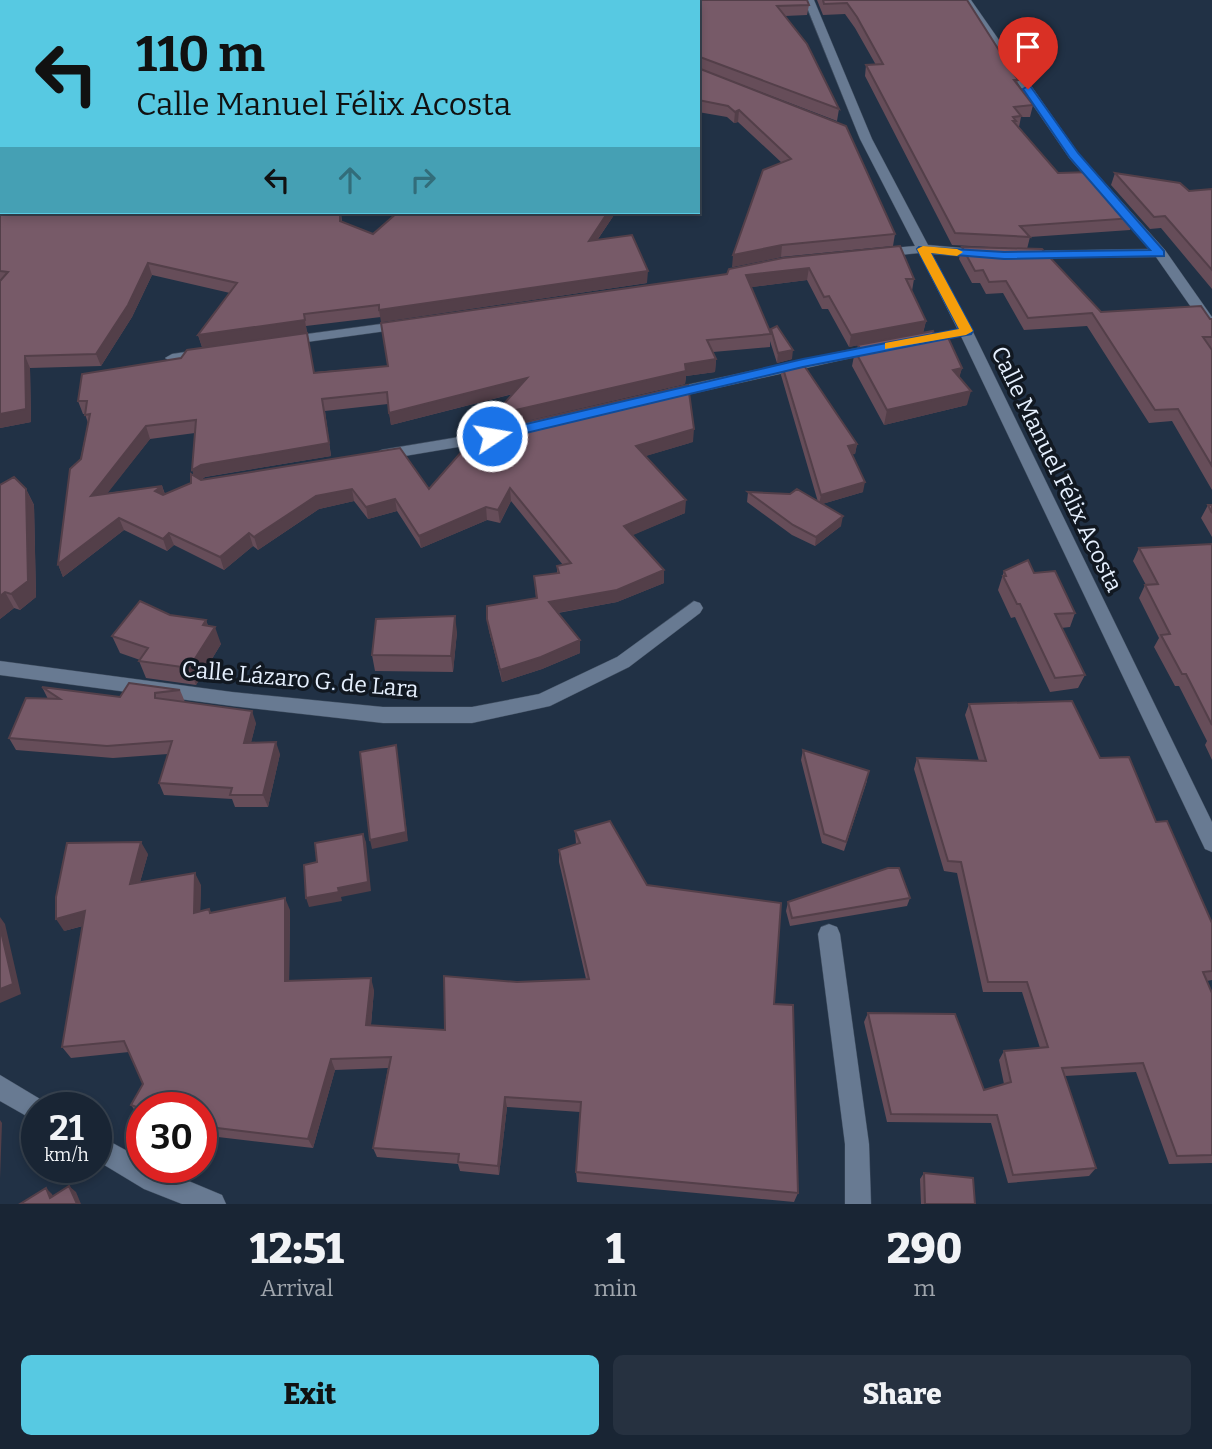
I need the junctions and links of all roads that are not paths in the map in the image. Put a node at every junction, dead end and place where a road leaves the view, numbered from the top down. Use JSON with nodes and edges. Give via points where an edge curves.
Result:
{"nodes":[{"id":1,"x":966,"y":0,"type":"edge"},
{"id":2,"x":807,"y":1,"type":"edge"},
{"id":3,"x":923,"y":249,"type":"junction"},
{"id":4,"x":1160,"y":253,"type":"junction"},
{"id":5,"x":860,"y":255,"type":"edge"},
{"id":6,"x":412,"y":324,"type":"edge"},
{"id":7,"x":1212,"y":327,"type":"edge"},
{"id":8,"x":264,"y":344,"type":"edge"},
{"id":9,"x":898,"y":344,"type":"edge"},
{"id":10,"x":225,"y":350,"type":"edge"},
{"id":11,"x":172,"y":358,"type":"edge"},
{"id":12,"x":653,"y":397,"type":"edge"},
{"id":13,"x":516,"y":432,"type":"edge"},
{"id":14,"x":369,"y":457,"type":"edge"},
{"id":15,"x":694,"y":608,"type":"dead end"},
{"id":16,"x":0,"y":668,"type":"edge"},
{"id":17,"x":1212,"y":843,"type":"edge"},
{"id":18,"x":829,"y":934,"type":"dead end"},
{"id":19,"x":0,"y":1087,"type":"edge"},
{"id":20,"x":21,"y":1100,"type":"edge"},
{"id":21,"x":112,"y":1156,"type":"edge"},
{"id":22,"x":214,"y":1204,"type":"edge"},
{"id":23,"x":858,"y":1204,"type":"edge"}],
"edges":[{"from":1,"to":4,"type":"street","via":[[1074,156]]},
{"from":2,"to":3,"type":"street","name":"Calle Manuel Félix Acosta","via":[[860,136]]},
{"from":3,"to":4,"type":"street","via":[[1004,256]]},
{"from":3,"to":5,"type":"street"},
{"from":3,"to":17,"type":"street","name":"Calle Manuel Félix Acosta","via":[[959,333]]},
{"from":4,"to":7,"type":"street"},
{"from":6,"to":8,"type":"street"},
{"from":9,"to":12,"type":"street"},
{"from":10,"to":11,"type":"street"},
{"from":13,"to":14,"type":"street"},
{"from":15,"to":16,"type":"street","name":"Calle Lázaro G. de Lara","via":[[623,662],[544,701],[472,715],[383,715]]},
{"from":18,"to":23,"type":"street","via":[[858,1143]]},
{"from":19,"to":20,"type":"street"},
{"from":21,"to":22,"type":"street","via":[[153,1180]]}]}
